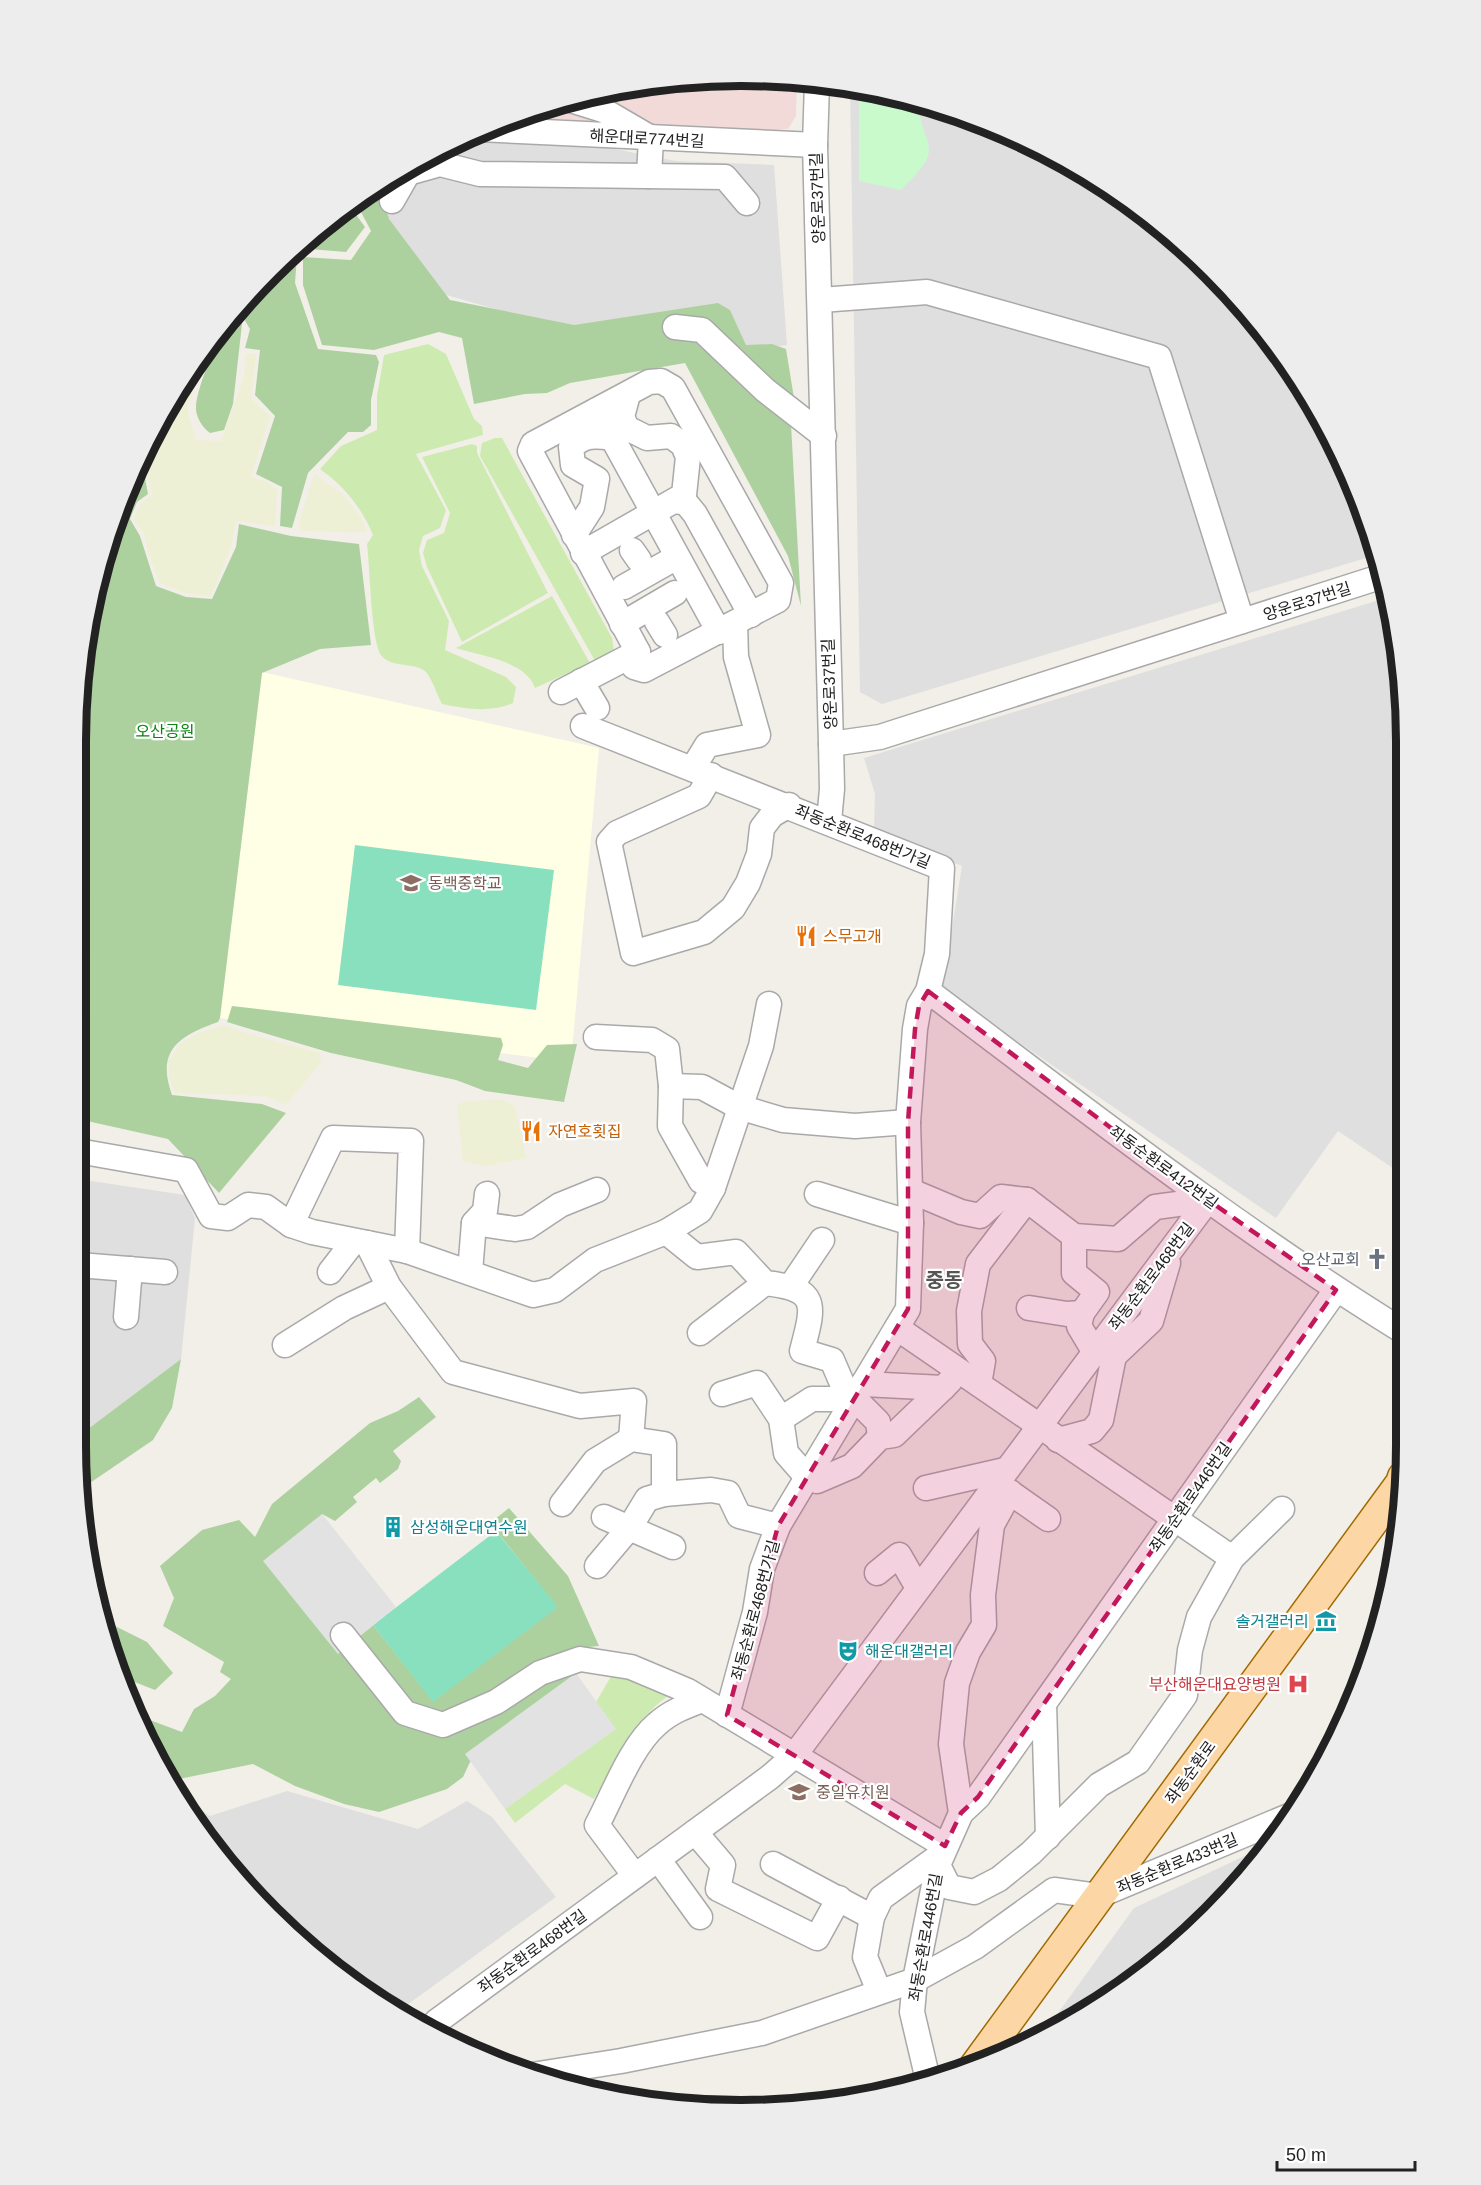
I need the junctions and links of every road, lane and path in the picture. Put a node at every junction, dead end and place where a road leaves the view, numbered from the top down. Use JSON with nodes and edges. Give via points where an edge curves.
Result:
{"nodes":[{"id":1,"x":817,"y":90,"type":"edge"},
{"id":2,"x":586,"y":105,"type":"edge"},
{"id":3,"x":503,"y":130,"type":"edge"},
{"id":4,"x":651,"y":138,"type":"junction"},
{"id":5,"x":815,"y":145,"type":"junction"},
{"id":6,"x":419,"y":170,"type":"edge"},
{"id":7,"x":649,"y":176,"type":"junction"},
{"id":8,"x":405,"y":178,"type":"edge"},
{"id":9,"x":392,"y":201,"type":"dead end"},
{"id":10,"x":747,"y":203,"type":"dead end"},
{"id":11,"x":821,"y":300,"type":"junction"},
{"id":12,"x":675,"y":327,"type":"dead end"},
{"id":13,"x":628,"y":394,"type":"junction"},
{"id":14,"x":597,"y":410,"type":"junction"},
{"id":15,"x":824,"y":436,"type":"junction"},
{"id":16,"x":612,"y":438,"type":"junction"},
{"id":17,"x":675,"y":501,"type":"junction"},
{"id":18,"x":653,"y":513,"type":"junction"},
{"id":19,"x":578,"y":544,"type":"junction"},
{"id":20,"x":677,"y":557,"type":"junction"},
{"id":21,"x":1375,"y":579,"type":"edge"},
{"id":22,"x":600,"y":583,"type":"junction"},
{"id":23,"x":648,"y":591,"type":"junction"},
{"id":24,"x":701,"y":598,"type":"junction"},
{"id":25,"x":1242,"y":621,"type":"junction"},
{"id":26,"x":735,"y":623,"type":"junction"},
{"id":27,"x":622,"y":624,"type":"junction"},
{"id":28,"x":638,"y":652,"type":"junction"},
{"id":29,"x":831,"y":744,"type":"junction"},
{"id":30,"x":702,"y":772,"type":"junction"},
{"id":31,"x":789,"y":805,"type":"junction"},
{"id":32,"x":829,"y":821,"type":"junction"},
{"id":33,"x":928,"y":992,"type":"junction"},
{"id":34,"x":769,"y":1004,"type":"dead end"},
{"id":35,"x":596,"y":1037,"type":"dead end"},
{"id":36,"x":671,"y":1086,"type":"junction"},
{"id":37,"x":739,"y":1107,"type":"junction"},
{"id":38,"x":908,"y":1122,"type":"junction"},
{"id":39,"x":86,"y":1152,"type":"edge"},
{"id":40,"x":713,"y":1188,"type":"junction"},
{"id":41,"x":597,"y":1190,"type":"dead end"},
{"id":42,"x":911,"y":1191,"type":"junction"},
{"id":43,"x":486,"y":1194,"type":"dead end"},
{"id":44,"x":817,"y":1194,"type":"dead end"},
{"id":45,"x":1027,"y":1200,"type":"junction"},
{"id":46,"x":1208,"y":1200,"type":"junction"},
{"id":47,"x":474,"y":1223,"type":"junction"},
{"id":48,"x":911,"y":1223,"type":"junction"},
{"id":49,"x":291,"y":1225,"type":"junction"},
{"id":50,"x":666,"y":1232,"type":"junction"},
{"id":51,"x":1074,"y":1236,"type":"junction"},
{"id":52,"x":822,"y":1240,"type":"dead end"},
{"id":53,"x":361,"y":1242,"type":"junction"},
{"id":54,"x":1172,"y":1247,"type":"junction"},
{"id":55,"x":407,"y":1251,"type":"junction"},
{"id":56,"x":86,"y":1266,"type":"edge"},
{"id":57,"x":130,"y":1269,"type":"junction"},
{"id":58,"x":165,"y":1272,"type":"dead end"},
{"id":59,"x":330,"y":1272,"type":"dead end"},
{"id":60,"x":470,"y":1272,"type":"junction"},
{"id":61,"x":765,"y":1283,"type":"junction"},
{"id":62,"x":791,"y":1286,"type":"junction"},
{"id":63,"x":388,"y":1287,"type":"junction"},
{"id":64,"x":1336,"y":1290,"type":"junction"},
{"id":65,"x":1029,"y":1308,"type":"dead end"},
{"id":66,"x":1082,"y":1313,"type":"junction"},
{"id":67,"x":126,"y":1317,"type":"dead end"},
{"id":68,"x":1396,"y":1327,"type":"edge"},
{"id":69,"x":897,"y":1328,"type":"junction"},
{"id":70,"x":700,"y":1333,"type":"dead end"},
{"id":71,"x":285,"y":1345,"type":"dead end"},
{"id":72,"x":1094,"y":1351,"type":"junction"},
{"id":73,"x":960,"y":1381,"type":"junction"},
{"id":74,"x":858,"y":1391,"type":"junction"},
{"id":75,"x":722,"y":1394,"type":"dead end"},
{"id":76,"x":781,"y":1419,"type":"junction"},
{"id":77,"x":1038,"y":1425,"type":"junction"},
{"id":78,"x":880,"y":1437,"type":"junction"},
{"id":79,"x":631,"y":1439,"type":"junction"},
{"id":80,"x":1058,"y":1440,"type":"junction"},
{"id":81,"x":807,"y":1477,"type":"junction"},
{"id":82,"x":1004,"y":1481,"type":"junction"},
{"id":83,"x":926,"y":1488,"type":"dead end"},
{"id":84,"x":1394,"y":1491,"type":"edge"},
{"id":85,"x":664,"y":1494,"type":"junction"},
{"id":86,"x":562,"y":1504,"type":"dead end"},
{"id":87,"x":1282,"y":1509,"type":"dead end"},
{"id":88,"x":604,"y":1517,"type":"dead end"},
{"id":89,"x":1048,"y":1519,"type":"dead end"},
{"id":90,"x":1174,"y":1520,"type":"junction"},
{"id":91,"x":778,"y":1526,"type":"junction"},
{"id":92,"x":630,"y":1527,"type":"junction"},
{"id":93,"x":673,"y":1547,"type":"dead end"},
{"id":94,"x":1232,"y":1558,"type":"junction"},
{"id":95,"x":597,"y":1566,"type":"dead end"},
{"id":96,"x":877,"y":1573,"type":"dead end"},
{"id":97,"x":918,"y":1588,"type":"junction"},
{"id":98,"x":343,"y":1635,"type":"dead end"},
{"id":99,"x":702,"y":1700,"type":"junction"},
{"id":100,"x":1044,"y":1704,"type":"junction"},
{"id":101,"x":727,"y":1715,"type":"junction"},
{"id":102,"x":794,"y":1756,"type":"junction"},
{"id":103,"x":961,"y":1813,"type":"junction"},
{"id":104,"x":1275,"y":1822,"type":"edge"},
{"id":105,"x":695,"y":1832,"type":"junction"},
{"id":106,"x":1048,"y":1837,"type":"junction"},
{"id":107,"x":942,"y":1855,"type":"junction"},
{"id":108,"x":658,"y":1859,"type":"junction"},
{"id":109,"x":773,"y":1864,"type":"dead end"},
{"id":110,"x":635,"y":1876,"type":"junction"},
{"id":111,"x":1098,"y":1896,"type":"junction"},
{"id":112,"x":839,"y":1898,"type":"junction"},
{"id":113,"x":700,"y":1917,"type":"dead end"},
{"id":114,"x":872,"y":1917,"type":"junction"},
{"id":115,"x":915,"y":1980,"type":"junction"},
{"id":116,"x":879,"y":1991,"type":"junction"},
{"id":117,"x":436,"y":2024,"type":"edge"},
{"id":118,"x":985,"y":2052,"type":"edge"},
{"id":119,"x":926,"y":2072,"type":"edge"},
{"id":120,"x":570,"y":2077,"type":"edge"}],
"edges":[{"from":1,"to":5,"type":"street","name":"양운로37번길"},
{"from":2,"to":4,"type":"street","via":[[603,110]]},
{"from":3,"to":4,"type":"street","name":"해운대로774번길"},
{"from":4,"to":5,"type":"street","name":"해운대로774번길"},
{"from":4,"to":7,"type":"street"},
{"from":5,"to":11,"type":"street","name":"양운로37번길"},
{"from":6,"to":7,"type":"street","via":[[440,164],[480,174]]},
{"from":7,"to":10,"type":"street","via":[[725,177]]},
{"from":8,"to":9,"type":"street"},
{"from":11,"to":15,"type":"street","name":"양운로37번길"},
{"from":11,"to":25,"type":"street","via":[[927,292],[1159,357]]},
{"from":12,"to":15,"type":"street","via":[[702,330],[765,390]]},
{"from":13,"to":14,"type":"street"},
{"from":13,"to":17,"type":"street","via":[[622,417],[627,428],[647,438],[671,436],[683,445],[688,457],[684,495]]},
{"from":13,"to":26,"type":"street","via":[[649,382],[661,381],[673,388],[781,584],[778,600]]},
{"from":14,"to":16,"type":"street"},
{"from":14,"to":19,"type":"street","via":[[533,444],[530,451]]},
{"from":15,"to":29,"type":"street","name":"양운로37번길"},
{"from":16,"to":18,"type":"street"},
{"from":16,"to":19,"type":"street","via":[[593,435],[581,438],[571,447],[573,465],[597,478],[592,507]]},
{"from":17,"to":18,"type":"street"},
{"from":17,"to":26,"type":"street","via":[[686,503],[695,514]]},
{"from":18,"to":19,"type":"street"},
{"from":18,"to":20,"type":"street"},
{"from":19,"to":22,"type":"street"},
{"from":20,"to":23,"type":"street"},
{"from":20,"to":24,"type":"street"},
{"from":21,"to":25,"type":"street","name":"양운로37번길"},
{"from":22,"to":23,"type":"street"},
{"from":22,"to":27,"type":"street"},
{"from":23,"to":24,"type":"street"},
{"from":23,"to":27,"type":"street"},
{"from":24,"to":26,"type":"street"},
{"from":25,"to":29,"type":"street","name":"양운로37번길","via":[[880,737]]},
{"from":26,"to":28,"type":"street","via":[[644,670],[634,667]]},
{"from":26,"to":30,"type":"street","via":[[736,657],[758,735],[707,745]]},
{"from":27,"to":28,"type":"street"},
{"from":28,"to":30,"type":"street","name":"좌동순환로468번가길","via":[[571,687],[590,717]]},
{"from":29,"to":32,"type":"street"},
{"from":30,"to":31,"type":"street","name":"좌동순환로468번가길"},
{"from":30,"to":31,"type":"street","via":[[699,796],[617,833],[609,842],[633,953],[704,932],[733,908],[748,884],[759,854],[762,828]]},
{"from":31,"to":32,"type":"street","name":"좌동순환로468번가길"},
{"from":32,"to":33,"type":"street","name":"좌동순환로468번가길","via":[[942,868],[937,954]]},
{"from":33,"to":38,"type":"street","name":"좌동순환로468번가길","via":[[919,1006],[915,1029]]},
{"from":33,"to":46,"type":"street","name":"좌동순환로412번길"},
{"from":34,"to":37,"type":"street","via":[[761,1046]]},
{"from":35,"to":36,"type":"street","via":[[652,1040],[667,1049]]},
{"from":36,"to":37,"type":"street","via":[[702,1087]]},
{"from":36,"to":40,"type":"street","via":[[670,1126],[701,1181]]},
{"from":37,"to":38,"type":"street","via":[[783,1120],[855,1126]]},
{"from":37,"to":40,"type":"street"},
{"from":38,"to":42,"type":"street","name":"좌동순환로468번가길"},
{"from":39,"to":49,"type":"street","via":[[186,1170],[211,1216],[228,1218],[248,1205],[266,1207]]},
{"from":40,"to":50,"type":"street","via":[[700,1211]]},
{"from":41,"to":47,"type":"street","via":[[560,1205],[527,1227]]},
{"from":42,"to":45,"type":"street","via":[[980,1216],[1001,1197]]},
{"from":42,"to":48,"type":"street","name":"좌동순환로468번가길"},
{"from":43,"to":47,"type":"street","via":[[485,1211]]},
{"from":44,"to":48,"type":"street"},
{"from":45,"to":51,"type":"street"},
{"from":45,"to":73,"type":"street","via":[[978,1264],[969,1311],[970,1344],[984,1361]]},
{"from":46,"to":51,"type":"street","via":[[1155,1208],[1118,1239]]},
{"from":46,"to":54,"type":"street","name":"좌동순환로468번길"},
{"from":46,"to":64,"type":"street","name":"좌동순환로412번길"},
{"from":47,"to":60,"type":"street"},
{"from":48,"to":69,"type":"street","name":"좌동순환로468번가길","via":[[909,1308]]},
{"from":49,"to":53,"type":"street"},
{"from":49,"to":55,"type":"street","via":[[333,1138],[411,1140]]},
{"from":50,"to":60,"type":"street","via":[[595,1260],[555,1290],[533,1295]]},
{"from":50,"to":61,"type":"street","via":[[697,1257],[736,1252]]},
{"from":51,"to":66,"type":"street","name":"좌동순환로468번길","via":[[1074,1273],[1097,1292]]},
{"from":52,"to":62,"type":"street"},
{"from":53,"to":55,"type":"street"},
{"from":53,"to":59,"type":"street"},
{"from":53,"to":63,"type":"street"},
{"from":54,"to":72,"type":"street","name":"좌동순환로468번길"},
{"from":54,"to":80,"type":"street","via":[[1151,1321],[1114,1356],[1101,1420],[1092,1431]]},
{"from":55,"to":60,"type":"street"},
{"from":56,"to":57,"type":"street"},
{"from":57,"to":58,"type":"street"},
{"from":57,"to":67,"type":"street"},
{"from":61,"to":62,"type":"street"},
{"from":61,"to":70,"type":"street"},
{"from":62,"to":74,"type":"street","via":[[808,1297],[812,1312],[802,1351],[832,1360],[844,1388]]},
{"from":63,"to":71,"type":"street","via":[[344,1308]]},
{"from":63,"to":79,"type":"street","via":[[453,1372],[580,1406],[634,1401]]},
{"from":64,"to":68,"type":"street","name":"좌동순환로412번길"},
{"from":64,"to":90,"type":"street","name":"좌동순환로446번길"},
{"from":65,"to":66,"type":"street","name":"좌동순환로468번길"},
{"from":66,"to":72,"type":"street","name":"좌동순환로468번길","via":[[1079,1326]]},
{"from":69,"to":73,"type":"street"},
{"from":69,"to":74,"type":"street","name":"좌동순환로468번가길"},
{"from":72,"to":77,"type":"street","name":"좌동순환로468번길"},
{"from":73,"to":74,"type":"street"},
{"from":73,"to":77,"type":"street"},
{"from":73,"to":78,"type":"street","via":[[894,1435]]},
{"from":74,"to":76,"type":"street","via":[[812,1399]]},
{"from":74,"to":78,"type":"street","via":[[878,1422]]},
{"from":74,"to":81,"type":"street","name":"좌동순환로468번가길"},
{"from":75,"to":76,"type":"street","via":[[757,1383]]},
{"from":76,"to":81,"type":"street","via":[[786,1453]]},
{"from":77,"to":80,"type":"street"},
{"from":77,"to":82,"type":"street","name":"좌동순환로468번길"},
{"from":78,"to":81,"type":"street","via":[[852,1466],[817,1481]]},
{"from":79,"to":85,"type":"street","via":[[664,1444]]},
{"from":79,"to":86,"type":"street","via":[[595,1461]]},
{"from":80,"to":90,"type":"street"},
{"from":81,"to":91,"type":"street","name":"좌동순환로468번가길"},
{"from":82,"to":83,"type":"street"},
{"from":82,"to":89,"type":"street"},
{"from":82,"to":97,"type":"street","name":"좌동순환로468번길"},
{"from":82,"to":103,"type":"street","via":[[992,1524],[982,1595],[984,1625],[968,1652],[957,1683],[951,1744]]},
{"from":84,"to":111,"type":"main road","name":"좌동순환로"},
{"from":85,"to":91,"type":"street","via":[[711,1490],[728,1493],[738,1516]]},
{"from":85,"to":92,"type":"street","via":[[647,1499]]},
{"from":87,"to":94,"type":"street","name":"좌동순환로446번길"},
{"from":88,"to":92,"type":"street"},
{"from":90,"to":94,"type":"street"},
{"from":90,"to":100,"type":"street","name":"좌동순환로446번길"},
{"from":91,"to":101,"type":"street","name":"좌동순환로468번가길","via":[[762,1569],[755,1612]]},
{"from":92,"to":93,"type":"street"},
{"from":92,"to":95,"type":"street"},
{"from":94,"to":106,"type":"street","name":"좌동순환로446번길","via":[[1198,1617],[1185,1695],[1169,1722],[1138,1762],[1099,1785]]},
{"from":96,"to":97,"type":"street","via":[[899,1555]]},
{"from":97,"to":102,"type":"street","name":"좌동순환로468번길"},
{"from":98,"to":99,"type":"street","via":[[405,1713],[443,1725],[496,1702],[540,1673],[580,1659],[631,1667]]},
{"from":99,"to":101,"type":"street"},
{"from":99,"to":110,"type":"street","via":[[678,1709],[656,1724],[640,1743],[597,1825]]},
{"from":100,"to":103,"type":"street","name":"좌동순환로446번길","via":[[978,1797]]},
{"from":100,"to":106,"type":"street"},
{"from":101,"to":102,"type":"street"},
{"from":102,"to":105,"type":"street","name":"좌동순환로468번길"},
{"from":102,"to":107,"type":"street","name":"좌동순환로446번길"},
{"from":103,"to":107,"type":"street","name":"좌동순환로446번길"},
{"from":104,"to":111,"type":"street","name":"좌동순환로433번길"},
{"from":105,"to":108,"type":"street","name":"좌동순환로468번길"},
{"from":105,"to":112,"type":"street","via":[[723,1865],[718,1889],[817,1938]]},
{"from":106,"to":107,"type":"street","name":"좌동순환로446번길","via":[[999,1879],[974,1892],[949,1887]]},
{"from":107,"to":114,"type":"street","name":"좌동순환로446번길","via":[[881,1898]]},
{"from":107,"to":115,"type":"street","name":"좌동순환로446번길"},
{"from":108,"to":110,"type":"street","name":"좌동순환로468번길"},
{"from":108,"to":113,"type":"street"},
{"from":109,"to":112,"type":"street"},
{"from":110,"to":117,"type":"street","name":"좌동순환로468번길"},
{"from":111,"to":115,"type":"street","via":[[1054,1890],[975,1947]]},
{"from":111,"to":118,"type":"main road","name":"좌동순환로"},
{"from":112,"to":114,"type":"street"},
{"from":114,"to":116,"type":"street","via":[[865,1958]]},
{"from":115,"to":116,"type":"street"},
{"from":115,"to":119,"type":"street","name":"좌동순환로446번길","via":[[912,2012]]},
{"from":116,"to":120,"type":"street","via":[[762,2033]]}]}
